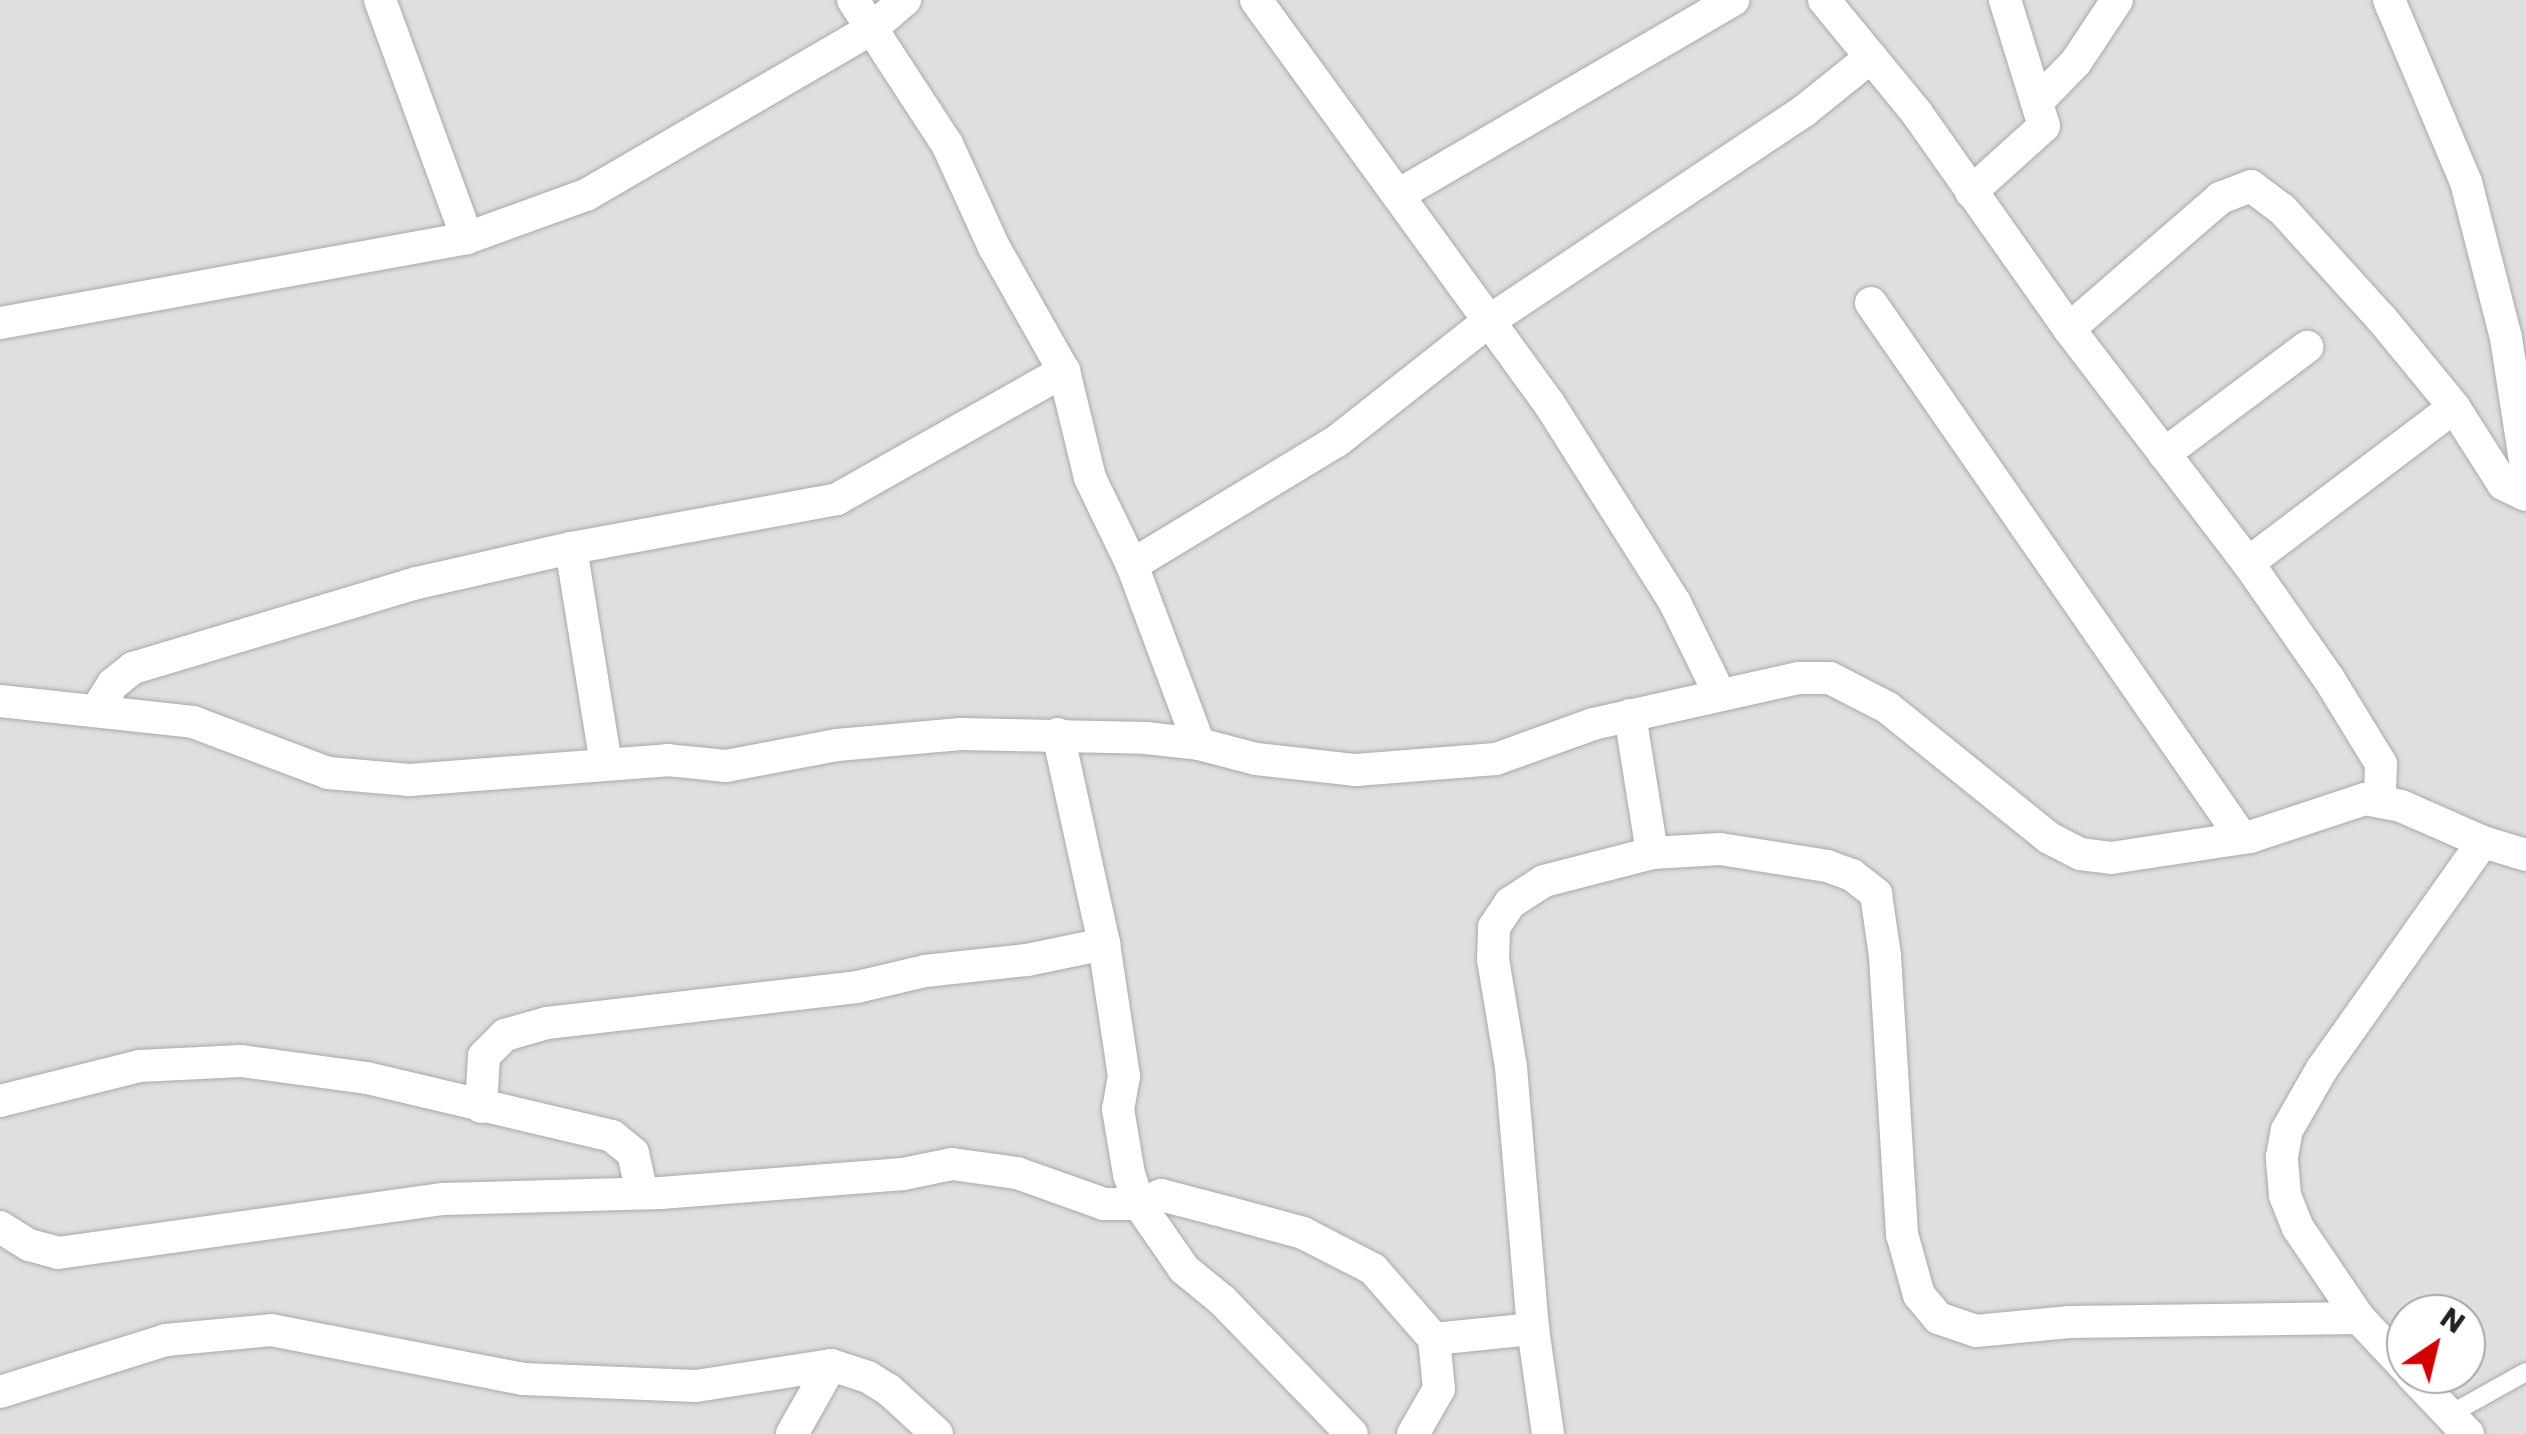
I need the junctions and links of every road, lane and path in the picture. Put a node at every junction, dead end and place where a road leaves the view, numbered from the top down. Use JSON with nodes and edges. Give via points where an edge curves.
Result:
{"nodes":[{"id":1,"x":380,"y":0,"type":"edge"},
{"id":2,"x":853,"y":0,"type":"edge"},
{"id":3,"x":905,"y":0,"type":"edge"},
{"id":4,"x":1256,"y":0,"type":"edge"},
{"id":5,"x":1733,"y":0,"type":"edge"},
{"id":6,"x":1824,"y":0,"type":"edge"},
{"id":7,"x":2005,"y":0,"type":"edge"},
{"id":8,"x":2117,"y":0,"type":"edge"},
{"id":9,"x":2389,"y":0,"type":"edge"},
{"id":10,"x":871,"y":28,"type":"junction"},
{"id":11,"x":1871,"y":57,"type":"junction"},
{"id":12,"x":2038,"y":102,"type":"junction"},
{"id":13,"x":1971,"y":192,"type":"junction"},
{"id":14,"x":1398,"y":196,"type":"junction"},
{"id":15,"x":467,"y":238,"type":"junction"},
{"id":16,"x":1872,"y":303,"type":"dead end"},
{"id":17,"x":1488,"y":321,"type":"junction"},
{"id":18,"x":0,"y":323,"type":"edge"},
{"id":19,"x":2069,"y":329,"type":"junction"},
{"id":20,"x":2307,"y":347,"type":"dead end"},
{"id":21,"x":1064,"y":371,"type":"junction"},
{"id":22,"x":2454,"y":407,"type":"junction"},
{"id":23,"x":2164,"y":454,"type":"junction"},
{"id":24,"x":2526,"y":468,"type":"edge"},
{"id":25,"x":2526,"y":495,"type":"edge"},
{"id":26,"x":571,"y":548,"type":"junction"},
{"id":27,"x":2248,"y":563,"type":"junction"},
{"id":28,"x":1132,"y":564,"type":"junction"},
{"id":29,"x":1720,"y":696,"type":"junction"},
{"id":30,"x":0,"y":700,"type":"edge"},
{"id":31,"x":96,"y":710,"type":"junction"},
{"id":32,"x":1630,"y":715,"type":"junction"},
{"id":33,"x":1058,"y":734,"type":"junction"},
{"id":34,"x":1200,"y":744,"type":"junction"},
{"id":35,"x":606,"y":764,"type":"junction"},
{"id":36,"x":2380,"y":800,"type":"junction"},
{"id":37,"x":2242,"y":838,"type":"junction"},
{"id":38,"x":2482,"y":842,"type":"junction"},
{"id":39,"x":1652,"y":853,"type":"junction"},
{"id":40,"x":2526,"y":856,"type":"edge"},
{"id":41,"x":1104,"y":944,"type":"junction"},
{"id":42,"x":0,"y":1101,"type":"edge"},
{"id":43,"x":480,"y":1106,"type":"junction"},
{"id":44,"x":642,"y":1193,"type":"junction"},
{"id":45,"x":1139,"y":1204,"type":"junction"},
{"id":46,"x":0,"y":1227,"type":"edge"},
{"id":47,"x":2360,"y":1318,"type":"junction"},
{"id":48,"x":1533,"y":1328,"type":"junction"},
{"id":49,"x":1434,"y":1339,"type":"junction"},
{"id":50,"x":2386,"y":1346,"type":"edge"},
{"id":51,"x":831,"y":1365,"type":"junction"},
{"id":52,"x":2526,"y":1372,"type":"edge"},
{"id":53,"x":0,"y":1392,"type":"edge"},
{"id":54,"x":2430,"y":1394,"type":"edge"},
{"id":55,"x":2458,"y":1424,"type":"edge"},
{"id":56,"x":792,"y":1434,"type":"edge"},
{"id":57,"x":938,"y":1434,"type":"edge"},
{"id":58,"x":1352,"y":1434,"type":"edge"},
{"id":59,"x":1413,"y":1434,"type":"edge"},
{"id":60,"x":1548,"y":1434,"type":"edge"}],
"edges":[{"from":1,"to":15,"type":"street"},
{"from":2,"to":10,"type":"street"},
{"from":3,"to":10,"type":"street"},
{"from":4,"to":14,"type":"street"},
{"from":5,"to":14,"type":"street"},
{"from":6,"to":11,"type":"street"},
{"from":7,"to":12,"type":"street"},
{"from":8,"to":12,"type":"street","via":[[2076,62]]},
{"from":9,"to":24,"type":"street","via":[[2466,182],[2506,338]]},
{"from":10,"to":15,"type":"street","via":[[586,195]]},
{"from":10,"to":21,"type":"street","via":[[947,144],[994,247]]},
{"from":11,"to":13,"type":"street"},
{"from":11,"to":17,"type":"street","via":[[1804,110]]},
{"from":12,"to":13,"type":"street","via":[[2042,130]]},
{"from":13,"to":19,"type":"street"},
{"from":14,"to":17,"type":"street"},
{"from":15,"to":18,"type":"street"},
{"from":16,"to":37,"type":"street"},
{"from":17,"to":28,"type":"street","via":[[1337,441]]},
{"from":17,"to":29,"type":"street","via":[[1674,602]]},
{"from":19,"to":22,"type":"street","via":[[2220,198],[2251,186],[2294,222]]},
{"from":19,"to":23,"type":"street"},
{"from":20,"to":23,"type":"street"},
{"from":21,"to":26,"type":"street","via":[[836,499]]},
{"from":21,"to":28,"type":"street","via":[[1090,478]]},
{"from":22,"to":25,"type":"street","via":[[2503,484]]},
{"from":22,"to":27,"type":"street"},
{"from":23,"to":27,"type":"street"},
{"from":26,"to":31,"type":"street","via":[[417,582],[134,668]]},
{"from":26,"to":35,"type":"street"},
{"from":27,"to":36,"type":"street","via":[[2373,748],[2382,770]]},
{"from":28,"to":34,"type":"street"},
{"from":29,"to":32,"type":"street"},
{"from":29,"to":37,"type":"street","via":[[1799,678],[1848,684],[1950,754],[2049,838],[2080,854],[2130,856]]},
{"from":30,"to":31,"type":"street"},
{"from":31,"to":35,"type":"street","via":[[193,722],[282,759],[348,776],[410,780]]},
{"from":32,"to":34,"type":"street","via":[[1496,758],[1411,769],[1303,766]]},
{"from":32,"to":39,"type":"street"},
{"from":33,"to":34,"type":"street"},
{"from":33,"to":35,"type":"street","via":[[922,736],[726,766],[667,760]]},
{"from":33,"to":41,"type":"street"},
{"from":36,"to":37,"type":"street","via":[[2344,804]]},
{"from":36,"to":38,"type":"street"},
{"from":38,"to":40,"type":"street"},
{"from":38,"to":47,"type":"street","via":[[2322,1069],[2287,1130],[2285,1194],[2298,1228]]},
{"from":39,"to":47,"type":"street","via":[[1720,849],[1818,864],[1852,875],[1876,894],[1886,956],[1902,1234],[1919,1295],[1938,1318],[1976,1331],[2070,1322]]},
{"from":39,"to":48,"type":"street","via":[[1544,880],[1510,902],[1494,927]]},
{"from":41,"to":43,"type":"street","via":[[857,988],[546,1023],[505,1034],[484,1056]]},
{"from":41,"to":45,"type":"street","via":[[1124,1076],[1118,1109]]},
{"from":42,"to":43,"type":"street","via":[[139,1066],[241,1061],[367,1078]]},
{"from":43,"to":44,"type":"street","via":[[612,1136],[633,1153]]},
{"from":44,"to":45,"type":"street","via":[[903,1174],[952,1164],[1017,1173],[1104,1204]]},
{"from":44,"to":46,"type":"street","via":[[443,1199],[58,1253],[29,1246]]},
{"from":45,"to":49,"type":"street","via":[[1161,1195],[1321,1242],[1373,1269]]},
{"from":45,"to":58,"type":"street","via":[[1184,1269]]},
{"from":47,"to":50,"type":"street"},
{"from":48,"to":49,"type":"street"},
{"from":48,"to":60,"type":"street"},
{"from":49,"to":59,"type":"street","via":[[1439,1389]]},
{"from":51,"to":53,"type":"street","via":[[696,1386],[540,1380],[271,1330],[166,1340]]},
{"from":51,"to":56,"type":"street"},
{"from":51,"to":57,"type":"street","via":[[889,1390]]},
{"from":52,"to":55,"type":"lane"},
{"from":54,"to":55,"type":"street"}]}
